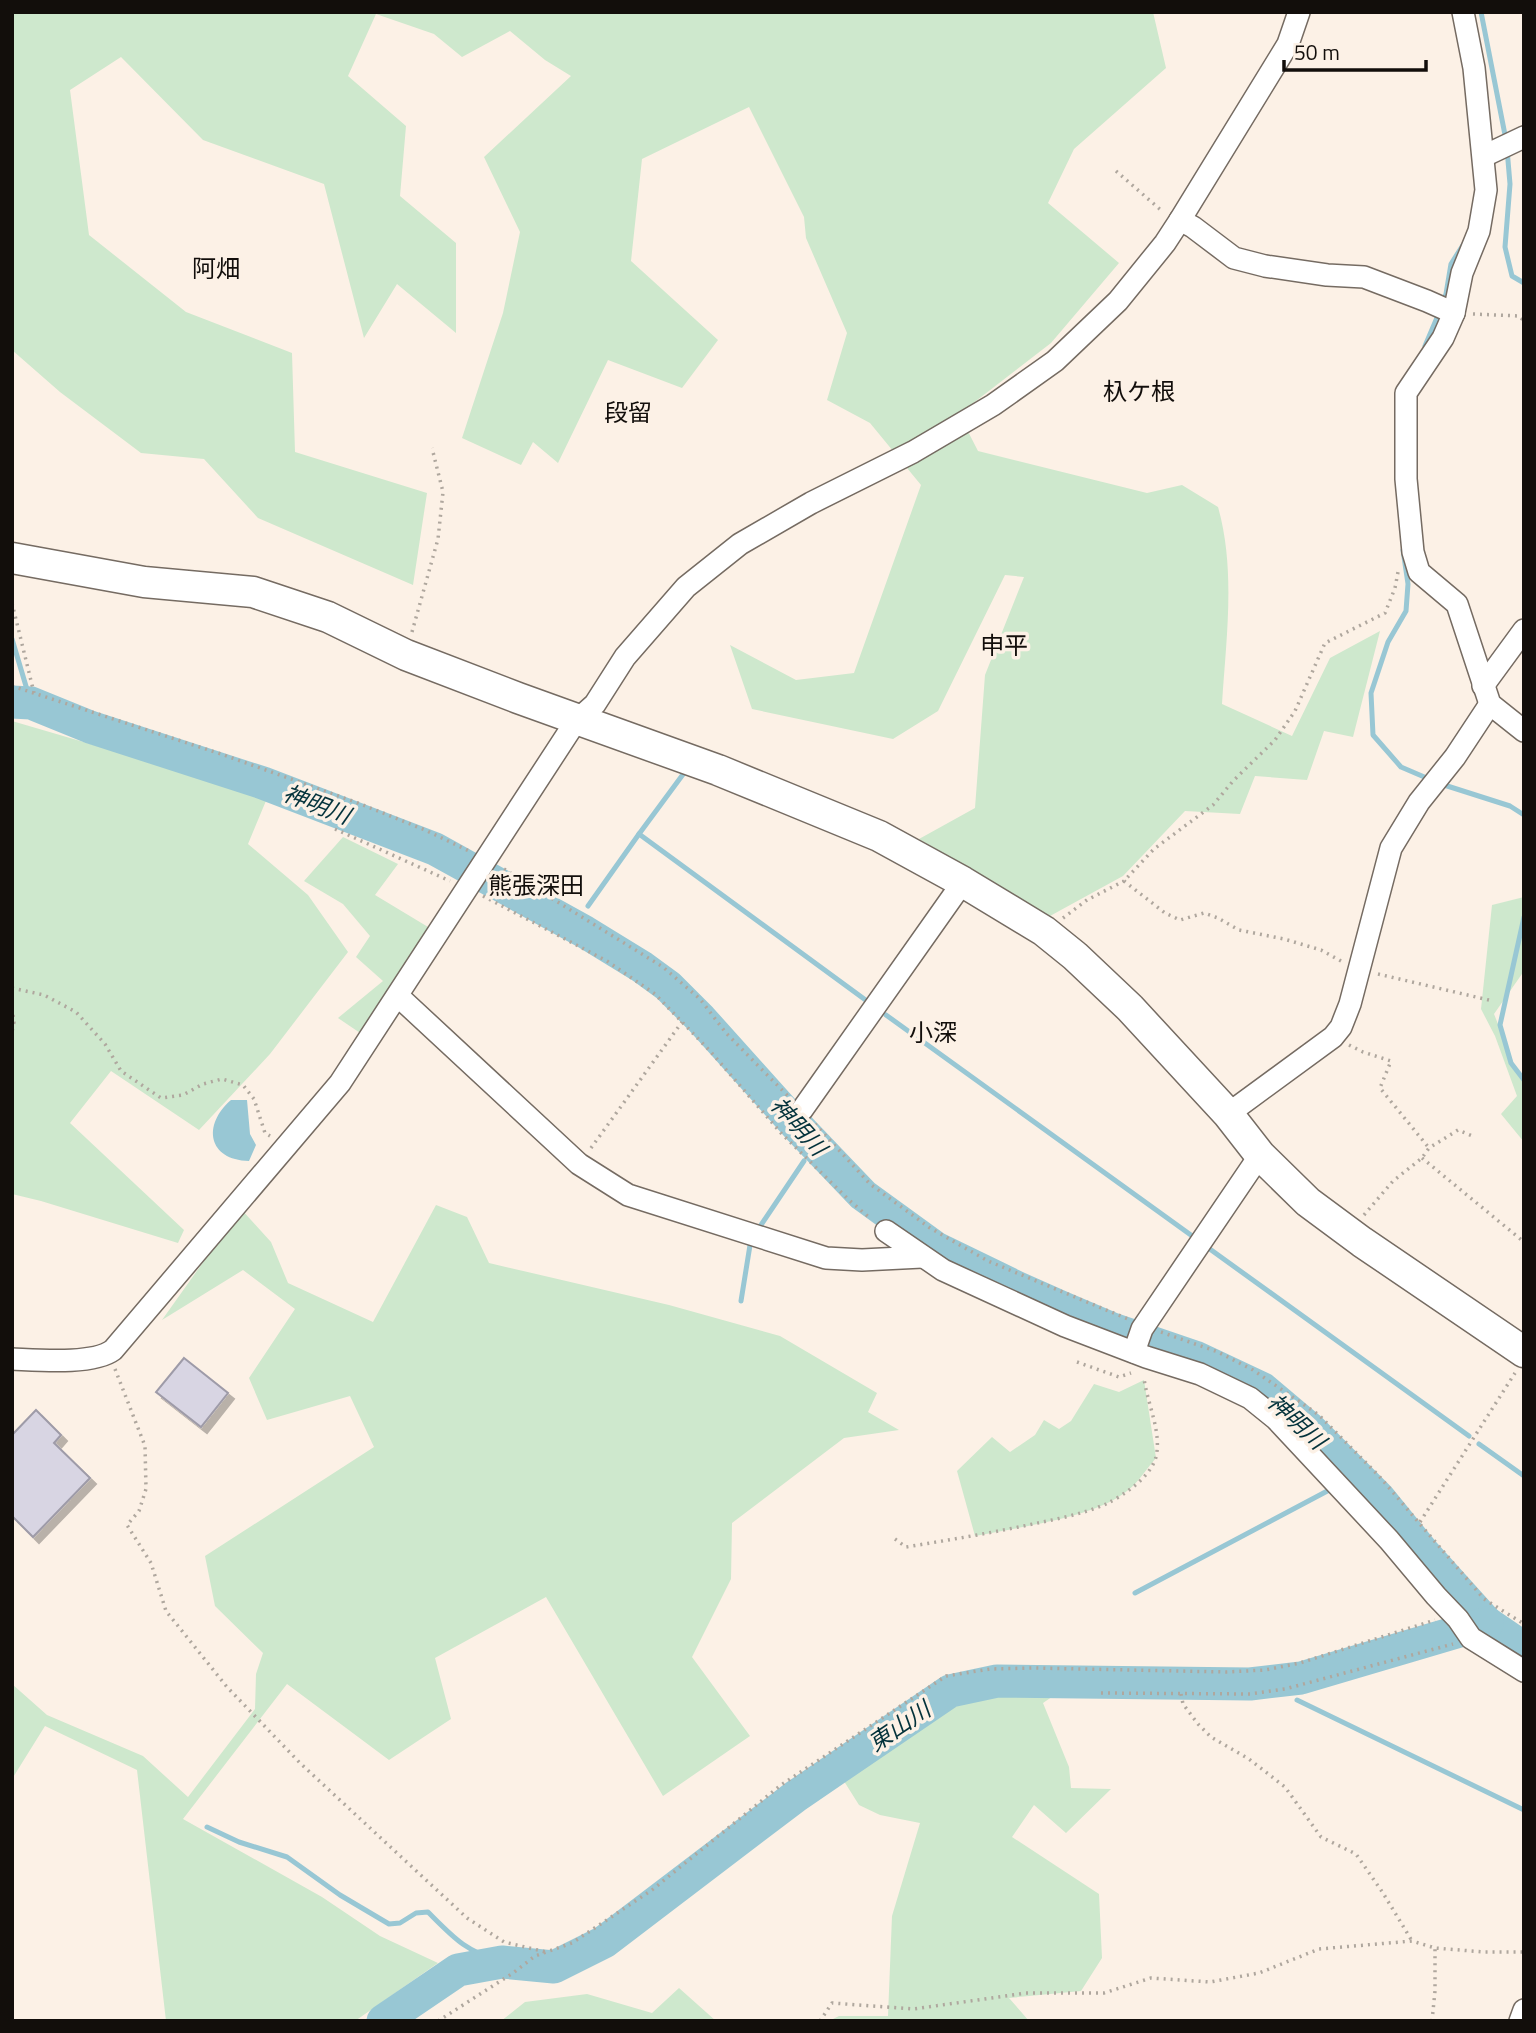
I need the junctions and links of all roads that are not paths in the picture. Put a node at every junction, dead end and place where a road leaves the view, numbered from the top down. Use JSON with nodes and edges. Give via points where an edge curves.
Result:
{"nodes":[{"id":1,"x":1299,"y":12,"type":"edge"},
{"id":2,"x":1463,"y":12,"type":"edge"},
{"id":3,"x":1524,"y":137,"type":"edge"},
{"id":4,"x":1484,"y":156,"type":"junction"},
{"id":5,"x":1180,"y":220,"type":"junction"},
{"id":6,"x":1454,"y":313,"type":"junction"},
{"id":7,"x":12,"y":558,"type":"edge"},
{"id":8,"x":1524,"y":630,"type":"edge"},
{"id":9,"x":1486,"y":695,"type":"junction"},
{"id":10,"x":576,"y":721,"type":"junction"},
{"id":11,"x":1524,"y":731,"type":"edge"},
{"id":12,"x":963,"y":882,"type":"junction"},
{"id":13,"x":398,"y":996,"type":"junction"},
{"id":14,"x":802,"y":1110,"type":"road end"},
{"id":15,"x":1228,"y":1114,"type":"junction"},
{"id":16,"x":1260,"y":1155,"type":"junction"},
{"id":17,"x":886,"y":1231,"type":"road end"},
{"id":18,"x":922,"y":1257,"type":"junction"},
{"id":19,"x":1140,"y":1343,"type":"junction"},
{"id":20,"x":12,"y":1359,"type":"edge"},
{"id":21,"x":1520,"y":1362,"type":"edge"},
{"id":22,"x":1524,"y":1671,"type":"edge"},
{"id":23,"x":1524,"y":2010,"type":"edge"},
{"id":24,"x":1520,"y":2021,"type":"edge"}],
"edges":[{"from":1,"to":5,"type":"street","via":[[1288,44]]},
{"from":2,"to":4,"type":"street"},
{"from":3,"to":4,"type":"street"},
{"from":4,"to":6,"type":"street","via":[[1486,190],[1479,231],[1462,273]]},
{"from":5,"to":6,"type":"street","via":[[1234,258],[1265,267],[1364,277]]},
{"from":5,"to":10,"type":"street","via":[[1118,300],[1055,361],[993,405],[913,452],[740,544],[686,587],[625,657],[595,704]]},
{"from":6,"to":9,"type":"street","via":[[1406,393],[1406,479],[1419,572],[1457,604]]},
{"from":7,"to":10,"type":"street","via":[[144,582],[253,592],[328,617],[407,655]]},
{"from":8,"to":9,"type":"street"},
{"from":9,"to":11,"type":"street"},
{"from":9,"to":15,"type":"street","via":[[1455,757],[1419,802],[1391,848],[1341,1027]]},
{"from":10,"to":12,"type":"street","via":[[718,770],[879,836]]},
{"from":10,"to":13,"type":"street"},
{"from":12,"to":14,"type":"street"},
{"from":12,"to":15,"type":"street","via":[[1044,931],[1074,956],[1130,1008]]},
{"from":13,"to":18,"type":"street","via":[[579,1164],[628,1195],[826,1258]]},
{"from":13,"to":20,"type":"street","via":[[340,1083],[113,1350],[65,1361]]},
{"from":15,"to":16,"type":"street"},
{"from":16,"to":19,"type":"street"},
{"from":16,"to":21,"type":"street","via":[[1308,1202]]},
{"from":17,"to":18,"type":"street"},
{"from":18,"to":19,"type":"street","via":[[1065,1326]]},
{"from":19,"to":22,"type":"street","via":[[1250,1398],[1276,1419],[1389,1540],[1472,1639]]},
{"from":23,"to":24,"type":"street"}]}
